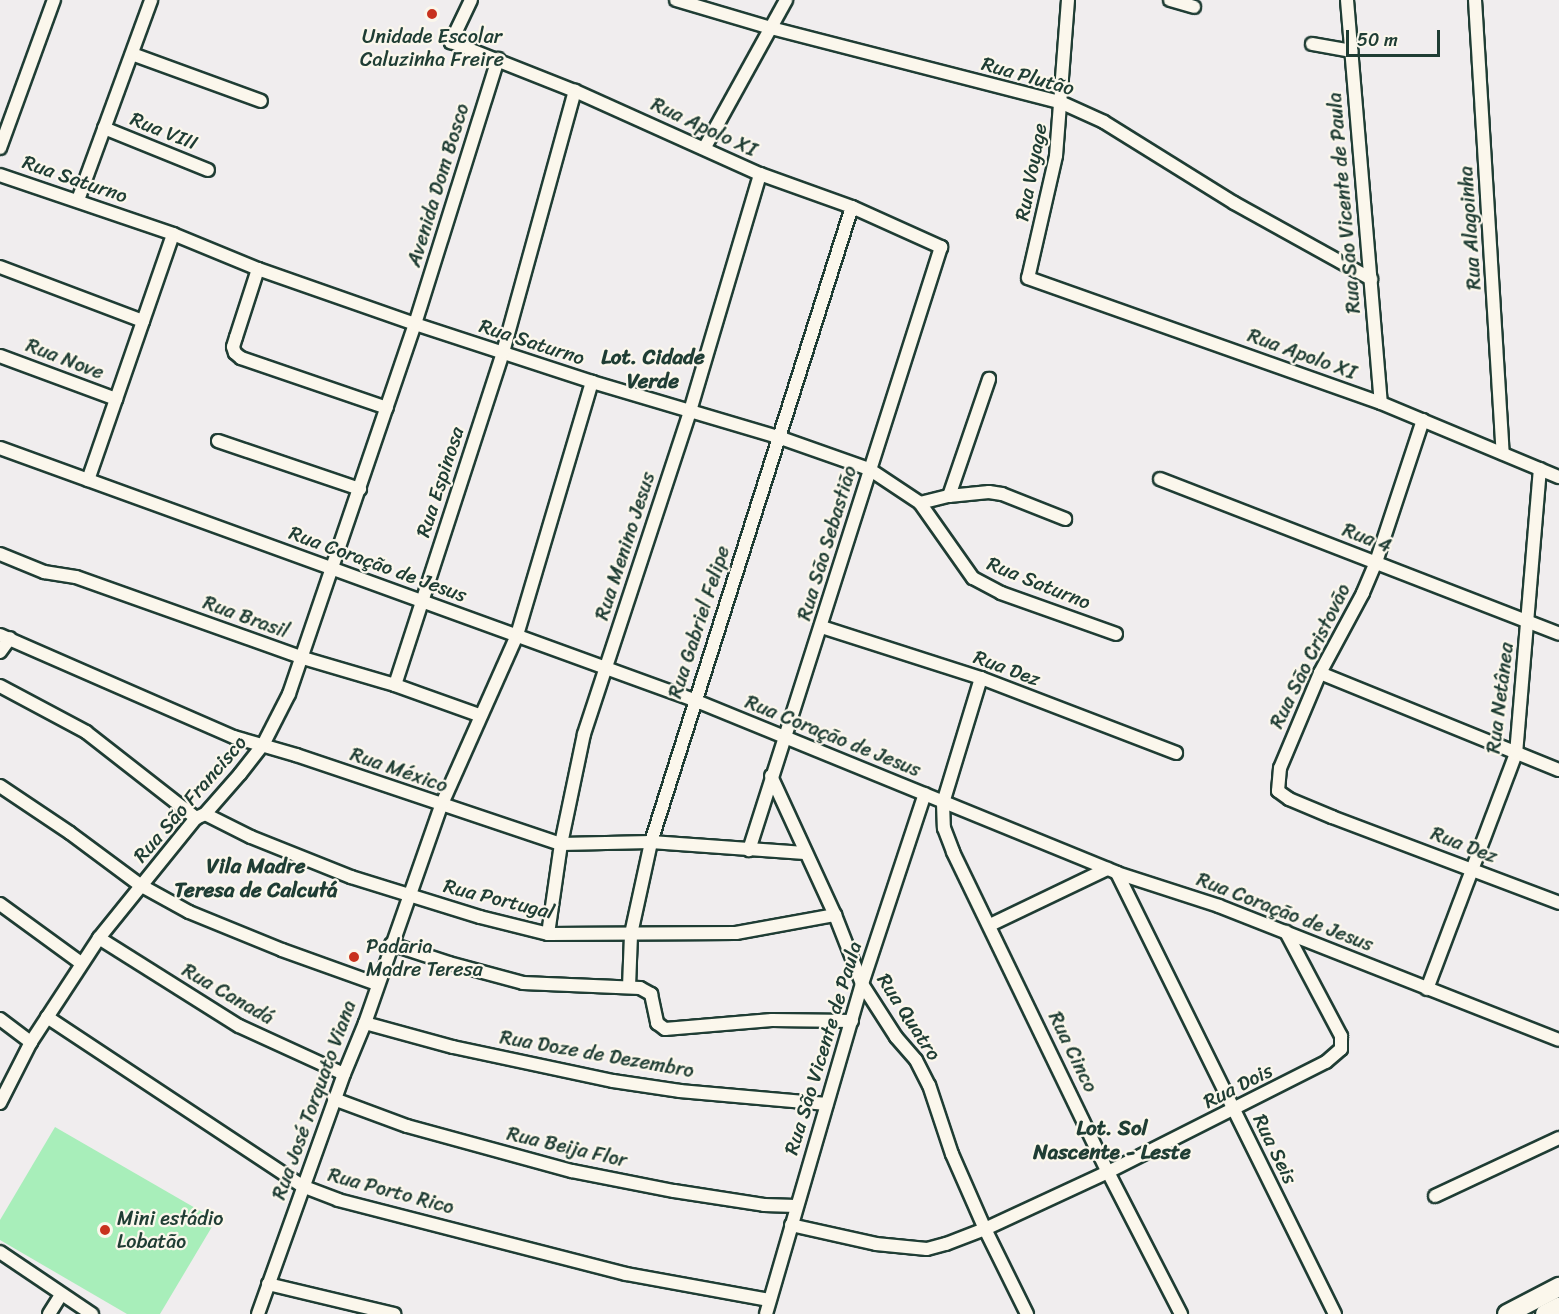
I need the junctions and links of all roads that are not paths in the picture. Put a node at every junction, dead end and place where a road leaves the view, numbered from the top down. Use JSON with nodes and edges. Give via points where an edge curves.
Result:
{"nodes":[{"id":1,"x":54,"y":0,"type":"edge"},
{"id":2,"x":151,"y":0,"type":"edge"},
{"id":3,"x":471,"y":0,"type":"edge"},
{"id":4,"x":676,"y":0,"type":"edge"},
{"id":5,"x":786,"y":0,"type":"edge"},
{"id":6,"x":1068,"y":0,"type":"edge"},
{"id":7,"x":1170,"y":0,"type":"edge"},
{"id":8,"x":1347,"y":0,"type":"edge"},
{"id":9,"x":1475,"y":0,"type":"edge"},
{"id":10,"x":1194,"y":7,"type":"dead end"},
{"id":11,"x":771,"y":28,"type":"junction"},
{"id":12,"x":1312,"y":44,"type":"dead end"},
{"id":13,"x":1351,"y":51,"type":"junction"},
{"id":14,"x":132,"y":54,"type":"junction"},
{"id":15,"x":498,"y":59,"type":"junction"},
{"id":16,"x":575,"y":90,"type":"junction"},
{"id":17,"x":261,"y":101,"type":"dead end"},
{"id":18,"x":1060,"y":102,"type":"junction"},
{"id":19,"x":104,"y":128,"type":"junction"},
{"id":20,"x":705,"y":147,"type":"junction"},
{"id":21,"x":0,"y":148,"type":"edge"},
{"id":22,"x":208,"y":170,"type":"dead end"},
{"id":23,"x":760,"y":174,"type":"junction"},
{"id":24,"x":0,"y":175,"type":"edge"},
{"id":25,"x":78,"y":201,"type":"junction"},
{"id":26,"x":852,"y":207,"type":"junction"},
{"id":27,"x":173,"y":234,"type":"junction"},
{"id":28,"x":941,"y":247,"type":"joint"},
{"id":29,"x":0,"y":267,"type":"edge"},
{"id":30,"x":258,"y":269,"type":"junction"},
{"id":31,"x":1028,"y":278,"type":"joint"},
{"id":32,"x":1371,"y":279,"type":"junction"},
{"id":33,"x":143,"y":321,"type":"junction"},
{"id":34,"x":415,"y":324,"type":"junction"},
{"id":35,"x":503,"y":352,"type":"junction"},
{"id":36,"x":0,"y":356,"type":"edge"},
{"id":37,"x":989,"y":379,"type":"dead end"},
{"id":38,"x":592,"y":382,"type":"junction"},
{"id":39,"x":116,"y":399,"type":"junction"},
{"id":40,"x":1381,"y":403,"type":"junction"},
{"id":41,"x":387,"y":408,"type":"junction"},
{"id":42,"x":690,"y":411,"type":"junction"},
{"id":43,"x":1423,"y":420,"type":"junction"},
{"id":44,"x":778,"y":437,"type":"junction"},
{"id":45,"x":218,"y":441,"type":"dead end"},
{"id":46,"x":0,"y":448,"type":"edge"},
{"id":47,"x":1503,"y":453,"type":"junction"},
{"id":48,"x":869,"y":469,"type":"junction"},
{"id":49,"x":1540,"y":469,"type":"junction"},
{"id":50,"x":1559,"y":477,"type":"edge"},
{"id":51,"x":1160,"y":479,"type":"dead end"},
{"id":52,"x":88,"y":480,"type":"junction"},
{"id":53,"x":360,"y":489,"type":"junction"},
{"id":54,"x":948,"y":496,"type":"junction"},
{"id":55,"x":920,"y":503,"type":"junction"},
{"id":56,"x":1065,"y":519,"type":"dead end"},
{"id":57,"x":0,"y":554,"type":"edge"},
{"id":58,"x":1376,"y":562,"type":"junction"},
{"id":59,"x":333,"y":570,"type":"junction"},
{"id":60,"x":421,"y":600,"type":"junction"},
{"id":61,"x":1529,"y":623,"type":"junction"},
{"id":62,"x":822,"y":627,"type":"junction"},
{"id":63,"x":1116,"y":634,"type":"dead end"},
{"id":64,"x":1559,"y":634,"type":"edge"},
{"id":65,"x":517,"y":635,"type":"junction"},
{"id":66,"x":5,"y":636,"type":"edge"},
{"id":67,"x":0,"y":652,"type":"edge"},
{"id":68,"x":303,"y":658,"type":"junction"},
{"id":69,"x":606,"y":668,"type":"junction"},
{"id":70,"x":1320,"y":673,"type":"junction"},
{"id":71,"x":981,"y":678,"type":"junction"},
{"id":72,"x":395,"y":685,"type":"junction"},
{"id":73,"x":0,"y":686,"type":"edge"},
{"id":74,"x":694,"y":700,"type":"junction"},
{"id":75,"x":479,"y":715,"type":"junction"},
{"id":76,"x":785,"y":736,"type":"junction"},
{"id":77,"x":263,"y":745,"type":"junction"},
{"id":78,"x":1176,"y":753,"type":"dead end"},
{"id":79,"x":1516,"y":754,"type":"junction"},
{"id":80,"x":1280,"y":768,"type":"joint"},
{"id":81,"x":1559,"y":770,"type":"edge"},
{"id":82,"x":771,"y":776,"type":"junction"},
{"id":83,"x":0,"y":786,"type":"edge"},
{"id":84,"x":925,"y":795,"type":"junction"},
{"id":85,"x":943,"y":803,"type":"junction"},
{"id":86,"x":441,"y":806,"type":"junction"},
{"id":87,"x":201,"y":816,"type":"junction"},
{"id":88,"x":651,"y":842,"type":"junction"},
{"id":89,"x":561,"y":844,"type":"junction"},
{"id":90,"x":749,"y":850,"type":"junction"},
{"id":91,"x":805,"y":853,"type":"junction"},
{"id":92,"x":1473,"y":868,"type":"junction"},
{"id":93,"x":1112,"y":871,"type":"junction"},
{"id":94,"x":140,"y":885,"type":"junction"},
{"id":95,"x":408,"y":895,"type":"junction"},
{"id":96,"x":1559,"y":903,"type":"edge"},
{"id":97,"x":0,"y":904,"type":"edge"},
{"id":98,"x":835,"y":915,"type":"junction"},
{"id":99,"x":990,"y":925,"type":"junction"},
{"id":100,"x":1286,"y":932,"type":"junction"},
{"id":101,"x":548,"y":934,"type":"junction"},
{"id":102,"x":631,"y":934,"type":"junction"},
{"id":103,"x":99,"y":938,"type":"junction"},
{"id":104,"x":391,"y":944,"type":"junction"},
{"id":105,"x":81,"y":963,"type":"junction"},
{"id":106,"x":377,"y":984,"type":"junction"},
{"id":107,"x":862,"y":984,"type":"junction"},
{"id":108,"x":629,"y":987,"type":"junction"},
{"id":109,"x":1426,"y":989,"type":"junction"},
{"id":110,"x":47,"y":1017,"type":"junction"},
{"id":111,"x":0,"y":1019,"type":"edge"},
{"id":112,"x":852,"y":1020,"type":"junction"},
{"id":113,"x":365,"y":1023,"type":"junction"},
{"id":114,"x":1559,"y":1040,"type":"edge"},
{"id":115,"x":31,"y":1042,"type":"junction"},
{"id":116,"x":344,"y":1074,"type":"junction"},
{"id":117,"x":334,"y":1100,"type":"junction"},
{"id":118,"x":0,"y":1103,"type":"edge"},
{"id":119,"x":826,"y":1104,"type":"junction"},
{"id":120,"x":1234,"y":1110,"type":"junction"},
{"id":121,"x":1558,"y":1142,"type":"edge"},
{"id":122,"x":1108,"y":1172,"type":"junction"},
{"id":123,"x":302,"y":1186,"type":"junction"},
{"id":124,"x":1435,"y":1196,"type":"dead end"},
{"id":125,"x":796,"y":1206,"type":"junction"},
{"id":126,"x":791,"y":1225,"type":"junction"},
{"id":127,"x":985,"y":1229,"type":"junction"},
{"id":128,"x":0,"y":1252,"type":"edge"},
{"id":129,"x":268,"y":1284,"type":"junction"},
{"id":130,"x":1559,"y":1287,"type":"edge"},
{"id":131,"x":60,"y":1295,"type":"junction"},
{"id":132,"x":769,"y":1300,"type":"junction"},
{"id":133,"x":1559,"y":1307,"type":"edge"},
{"id":134,"x":50,"y":1314,"type":"edge"},
{"id":135,"x":92,"y":1314,"type":"edge"},
{"id":136,"x":258,"y":1314,"type":"edge"},
{"id":137,"x":394,"y":1314,"type":"edge"},
{"id":138,"x":766,"y":1314,"type":"edge"},
{"id":139,"x":1027,"y":1314,"type":"edge"},
{"id":140,"x":1181,"y":1314,"type":"edge"},
{"id":141,"x":1335,"y":1314,"type":"edge"},
{"id":142,"x":1507,"y":1314,"type":"edge"},
{"id":143,"x":1545,"y":1314,"type":"edge"}],
"edges":[{"from":1,"to":21,"type":"street"},
{"from":2,"to":14,"type":"street"},
{"from":3,"to":15,"type":"street","name":"Rua Apolo XI","via":[[451,42]]},
{"from":4,"to":11,"type":"street","name":"Rua Plutão"},
{"from":5,"to":11,"type":"street"},
{"from":6,"to":18,"type":"street","name":"Rua Voyage"},
{"from":7,"to":10,"type":"street"},
{"from":8,"to":13,"type":"street","name":"Rua São Vicente de Paula"},
{"from":9,"to":47,"type":"street","name":"Rua Alagoinha"},
{"from":11,"to":18,"type":"street","name":"Rua Plutão"},
{"from":11,"to":20,"type":"street"},
{"from":12,"to":13,"type":"street"},
{"from":13,"to":32,"type":"street","name":"Rua São Vicente de Paula"},
{"from":14,"to":17,"type":"street"},
{"from":14,"to":19,"type":"street"},
{"from":15,"to":16,"type":"street","name":"Rua Apolo XI"},
{"from":15,"to":34,"type":"street","name":"Avenida Dom Bosco"},
{"from":16,"to":20,"type":"street","name":"Rua Apolo XI"},
{"from":16,"to":35,"type":"street"},
{"from":18,"to":31,"type":"street","name":"Rua Voyage","via":[[1056,156]]},
{"from":18,"to":32,"type":"street","name":"Rua Plutão","via":[[1104,122],[1234,203]]},
{"from":19,"to":22,"type":"street","name":"Rua VIII"},
{"from":19,"to":25,"type":"street"},
{"from":20,"to":23,"type":"street","name":"Rua Apolo XI"},
{"from":23,"to":26,"type":"street","name":"Rua Apolo XI"},
{"from":23,"to":42,"type":"street","name":"Rua Menino Jesus"},
{"from":24,"to":25,"type":"street","name":"Rua Saturno"},
{"from":25,"to":27,"type":"street","name":"Rua Saturno"},
{"from":26,"to":28,"type":"street","name":"Rua Apolo XI"},
{"from":26,"to":44,"type":"street","name":"Rua Gabriel Felipe"},
{"from":27,"to":30,"type":"street","name":"Rua Saturno"},
{"from":27,"to":33,"type":"street"},
{"from":28,"to":48,"type":"street","name":"Rua São Sebastião"},
{"from":29,"to":33,"type":"street"},
{"from":30,"to":34,"type":"street","name":"Rua Saturno"},
{"from":30,"to":41,"type":"street","via":[[233,347],[241,358]]},
{"from":31,"to":40,"type":"street","name":"Rua Apolo XI"},
{"from":32,"to":40,"type":"street","name":"Rua São Vicente de Paula"},
{"from":33,"to":39,"type":"street"},
{"from":34,"to":35,"type":"street","name":"Rua Saturno"},
{"from":34,"to":41,"type":"street","name":"Rua São Francisco"},
{"from":35,"to":38,"type":"street","name":"Rua Saturno"},
{"from":35,"to":60,"type":"street","name":"Rua Espinosa"},
{"from":36,"to":39,"type":"street","name":"Rua Nove"},
{"from":37,"to":54,"type":"street"},
{"from":38,"to":42,"type":"street","name":"Rua Saturno"},
{"from":38,"to":65,"type":"street"},
{"from":39,"to":52,"type":"street"},
{"from":40,"to":43,"type":"street","name":"Rua Apolo XI"},
{"from":41,"to":53,"type":"street","name":"Rua São Francisco"},
{"from":42,"to":44,"type":"street","name":"Rua Saturno"},
{"from":42,"to":69,"type":"street","name":"Rua Menino Jesus"},
{"from":43,"to":47,"type":"street","name":"Rua Apolo XI"},
{"from":43,"to":58,"type":"street","name":"Rua São Cristovão"},
{"from":44,"to":48,"type":"street","name":"Rua Saturno"},
{"from":44,"to":74,"type":"street","name":"Rua Gabriel Felipe"},
{"from":45,"to":53,"type":"street"},
{"from":46,"to":52,"type":"street","name":"Rua Coração de Jesus"},
{"from":47,"to":49,"type":"street","name":"Rua Apolo XI"},
{"from":48,"to":55,"type":"street","name":"Rua Saturno"},
{"from":48,"to":62,"type":"street","name":"Rua São Sebastião"},
{"from":49,"to":50,"type":"street","name":"Rua Apolo XI"},
{"from":49,"to":61,"type":"street","name":"Rua Netânea"},
{"from":51,"to":58,"type":"street","name":"Rua 4"},
{"from":52,"to":59,"type":"street","name":"Rua Coração de Jesus"},
{"from":53,"to":59,"type":"street","name":"Rua São Francisco"},
{"from":54,"to":55,"type":"street"},
{"from":54,"to":56,"type":"street","via":[[1002,494]]},
{"from":55,"to":63,"type":"street","name":"Rua Saturno","via":[[973,578],[1000,593]]},
{"from":57,"to":68,"type":"street","name":"Rua Brasil","via":[[44,572],[113,589]]},
{"from":58,"to":61,"type":"street","name":"Rua 4"},
{"from":58,"to":70,"type":"street","name":"Rua São Cristovão"},
{"from":59,"to":60,"type":"street","name":"Rua Coração de Jesus"},
{"from":59,"to":68,"type":"street","name":"Rua São Francisco"},
{"from":60,"to":65,"type":"street","name":"Rua Coração de Jesus"},
{"from":60,"to":72,"type":"street","name":"Rua Espinosa"},
{"from":61,"to":64,"type":"street","name":"Rua 4"},
{"from":61,"to":79,"type":"street","name":"Rua Netânea"},
{"from":62,"to":71,"type":"street","name":"Rua Dez"},
{"from":62,"to":76,"type":"street","name":"Rua São Sebastião"},
{"from":65,"to":69,"type":"street","name":"Rua Coração de Jesus"},
{"from":65,"to":75,"type":"street","name":"Rua José Torquato Viana"},
{"from":66,"to":67,"type":"street"},
{"from":66,"to":77,"type":"street","name":"Rua México","via":[[183,716]]},
{"from":68,"to":72,"type":"street","name":"Rua Brasil"},
{"from":68,"to":77,"type":"street","name":"Rua São Francisco"},
{"from":69,"to":74,"type":"street","name":"Rua Coração de Jesus"},
{"from":69,"to":89,"type":"street","name":"Rua Menino Jesus","via":[[584,734]]},
{"from":70,"to":79,"type":"street"},
{"from":70,"to":80,"type":"street","name":"Rua São Cristovão"},
{"from":71,"to":78,"type":"street","name":"Rua Dez"},
{"from":71,"to":85,"type":"street"},
{"from":72,"to":75,"type":"street","name":"Rua Brasil"},
{"from":73,"to":87,"type":"street","name":"Rua Portugal","via":[[86,732]]},
{"from":74,"to":76,"type":"street","name":"Rua Coração de Jesus"},
{"from":74,"to":88,"type":"street","name":"Rua Gabriel Felipe"},
{"from":75,"to":86,"type":"street","name":"Rua José Torquato Viana"},
{"from":76,"to":82,"type":"street","name":"Rua São Sebastião"},
{"from":76,"to":84,"type":"street","name":"Rua Coração de Jesus"},
{"from":77,"to":86,"type":"street","name":"Rua México"},
{"from":77,"to":87,"type":"street","name":"Rua São Francisco"},
{"from":79,"to":81,"type":"street"},
{"from":79,"to":92,"type":"street","name":"Rua Netânea"},
{"from":80,"to":92,"type":"street","name":"Rua Dez","via":[[1278,791],[1289,799]]},
{"from":82,"to":90,"type":"street","name":"Rua São Sebastião"},
{"from":82,"to":91,"type":"street","name":"Rua Quatro"},
{"from":83,"to":94,"type":"street"},
{"from":84,"to":85,"type":"street","name":"Rua Coração de Jesus"},
{"from":84,"to":107,"type":"street","name":"Rua São Vicente de Paula"},
{"from":85,"to":93,"type":"street","name":"Rua Coração de Jesus"},
{"from":85,"to":99,"type":"street","name":"Rua Cinco","via":[[944,828],[953,852]]},
{"from":86,"to":89,"type":"street","name":"Rua México"},
{"from":86,"to":95,"type":"street","name":"Rua José Torquato Viana"},
{"from":87,"to":94,"type":"street","name":"Rua São Francisco"},
{"from":87,"to":95,"type":"street","name":"Rua Portugal","via":[[295,856]]},
{"from":88,"to":89,"type":"street","name":"Rua México"},
{"from":88,"to":90,"type":"street","name":"Rua México"},
{"from":88,"to":102,"type":"street","name":"Rua Gabriel Felipe"},
{"from":89,"to":101,"type":"street","name":"Rua Menino Jesus"},
{"from":90,"to":91,"type":"street","name":"Rua México"},
{"from":91,"to":98,"type":"street","name":"Rua Quatro"},
{"from":92,"to":96,"type":"street","name":"Rua Dez"},
{"from":92,"to":109,"type":"street","name":"Rua Netânea"},
{"from":93,"to":99,"type":"street"},
{"from":93,"to":100,"type":"street","name":"Rua Coração de Jesus"},
{"from":93,"to":120,"type":"street","name":"Rua Seis"},
{"from":94,"to":103,"type":"street","name":"Rua São Francisco"},
{"from":94,"to":106,"type":"street","via":[[237,933]]},
{"from":95,"to":101,"type":"street","name":"Rua Portugal"},
{"from":95,"to":104,"type":"street","name":"Rua José Torquato Viana"},
{"from":97,"to":105,"type":"street"},
{"from":98,"to":102,"type":"street","name":"Rua Portugal","via":[[736,933]]},
{"from":98,"to":107,"type":"street","name":"Rua Quatro"},
{"from":99,"to":122,"type":"street","name":"Rua Cinco"},
{"from":100,"to":109,"type":"street","name":"Rua Coração de Jesus"},
{"from":100,"to":120,"type":"street","name":"Rua Dois","via":[[1341,1036],[1341,1049],[1326,1062]]},
{"from":101,"to":102,"type":"street","name":"Rua Portugal"},
{"from":102,"to":108,"type":"street","name":"Rua Gabriel Felipe"},
{"from":103,"to":105,"type":"street","name":"Rua São Francisco"},
{"from":103,"to":116,"type":"street","name":"Rua Canadá","via":[[239,1026]]},
{"from":104,"to":106,"type":"street","name":"Rua José Torquato Viana"},
{"from":104,"to":108,"type":"street","via":[[523,983]]},
{"from":105,"to":110,"type":"street","name":"Rua São Francisco"},
{"from":106,"to":113,"type":"street","name":"Rua José Torquato Viana"},
{"from":107,"to":112,"type":"street","name":"Rua São Vicente de Paula"},
{"from":107,"to":127,"type":"street","name":"Rua Quatro","via":[[929,1085],[952,1154]]},
{"from":108,"to":112,"type":"street","via":[[651,994],[657,1023],[671,1030],[772,1020]]},
{"from":109,"to":114,"type":"street","name":"Rua Coração de Jesus"},
{"from":110,"to":115,"type":"street","name":"Rua São Francisco"},
{"from":110,"to":123,"type":"street","name":"Rua Porto Rico"},
{"from":111,"to":115,"type":"street"},
{"from":112,"to":119,"type":"street","name":"Rua São Vicente de Paula"},
{"from":113,"to":116,"type":"street","name":"Rua José Torquato Viana"},
{"from":113,"to":119,"type":"street","name":"Rua Doze de Dezembro","via":[[453,1047],[613,1081]]},
{"from":115,"to":118,"type":"street","name":"Rua São Francisco"},
{"from":116,"to":117,"type":"street","name":"Rua José Torquato Viana"},
{"from":117,"to":123,"type":"street","name":"Rua José Torquato Viana"},
{"from":117,"to":125,"type":"street","name":"Rua Beija Flor","via":[[407,1126],[572,1171],[685,1193]]},
{"from":119,"to":125,"type":"street","name":"Rua São Vicente de Paula"},
{"from":120,"to":122,"type":"street","name":"Rua Dois"},
{"from":120,"to":141,"type":"street","name":"Rua Seis"},
{"from":121,"to":124,"type":"street"},
{"from":122,"to":127,"type":"street","name":"Rua Dois"},
{"from":122,"to":140,"type":"street","name":"Rua Cinco"},
{"from":123,"to":129,"type":"street","name":"Rua José Torquato Viana"},
{"from":123,"to":132,"type":"street","name":"Rua Porto Rico","via":[[338,1200],[626,1274]]},
{"from":125,"to":126,"type":"street","name":"Rua São Vicente de Paula"},
{"from":126,"to":127,"type":"street","name":"Rua Dois","via":[[876,1244],[927,1249]]},
{"from":126,"to":132,"type":"street","name":"Rua São Vicente de Paula"},
{"from":127,"to":139,"type":"street","name":"Rua Quatro"},
{"from":128,"to":131,"type":"street"},
{"from":129,"to":136,"type":"street","name":"Rua José Torquato Viana"},
{"from":129,"to":137,"type":"street"},
{"from":130,"to":142,"type":"main road"},
{"from":131,"to":134,"type":"street"},
{"from":131,"to":135,"type":"street"},
{"from":132,"to":138,"type":"street","name":"Rua São Vicente de Paula"},
{"from":133,"to":143,"type":"main road"}]}
